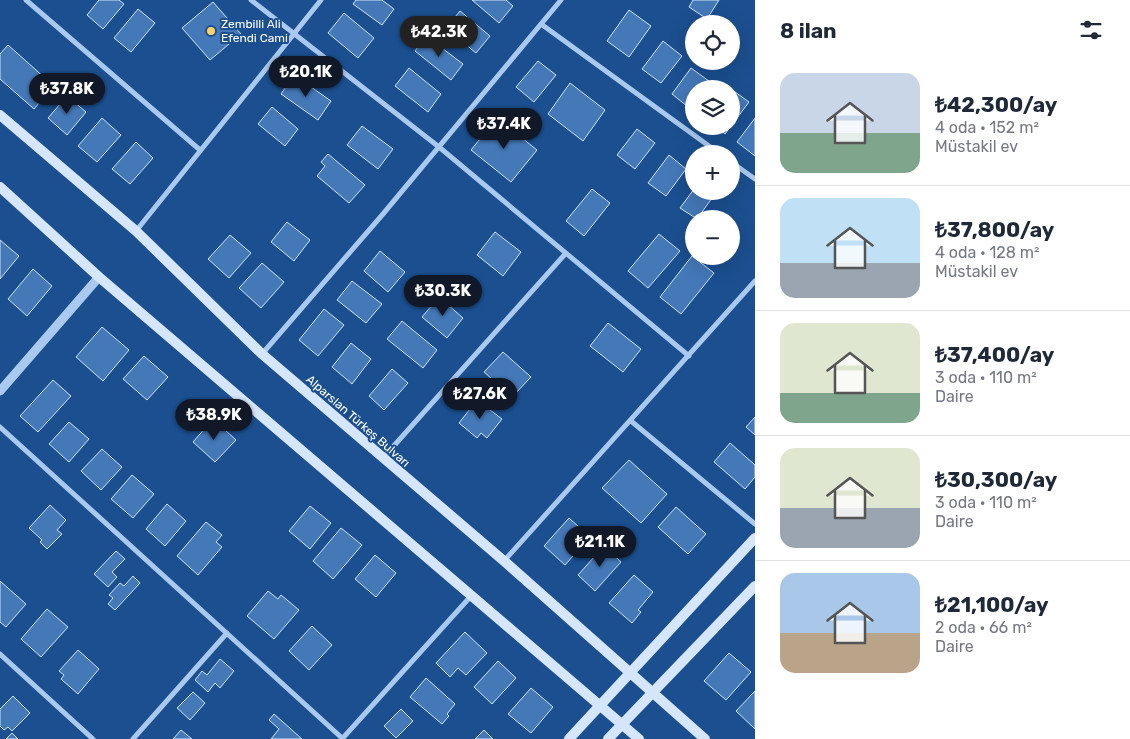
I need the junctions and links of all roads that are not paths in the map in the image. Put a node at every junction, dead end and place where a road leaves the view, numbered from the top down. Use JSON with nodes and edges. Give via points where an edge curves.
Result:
{"nodes":[{"id":1,"x":26,"y":0,"type":"edge"},
{"id":2,"x":251,"y":0,"type":"edge"},
{"id":3,"x":321,"y":0,"type":"edge"},
{"id":4,"x":561,"y":0,"type":"edge"},
{"id":5,"x":541,"y":24,"type":"junction"},
{"id":6,"x":295,"y":33,"type":"junction"},
{"id":7,"x":0,"y":115,"type":"edge"},
{"id":8,"x":708,"y":145,"type":"edge"},
{"id":9,"x":439,"y":147,"type":"junction"},
{"id":10,"x":200,"y":150,"type":"junction"},
{"id":11,"x":740,"y":168,"type":"edge"},
{"id":12,"x":755,"y":179,"type":"edge"},
{"id":13,"x":0,"y":187,"type":"edge"},
{"id":14,"x":136,"y":231,"type":"junction"},
{"id":15,"x":566,"y":252,"type":"junction"},
{"id":16,"x":99,"y":277,"type":"junction"},
{"id":17,"x":755,"y":281,"type":"edge"},
{"id":18,"x":262,"y":354,"type":"junction"},
{"id":19,"x":689,"y":356,"type":"junction"},
{"id":20,"x":0,"y":391,"type":"edge"},
{"id":21,"x":631,"y":421,"type":"junction"},
{"id":22,"x":0,"y":427,"type":"edge"},
{"id":23,"x":382,"y":459,"type":"junction"},
{"id":24,"x":755,"y":524,"type":"edge"},
{"id":25,"x":755,"y":538,"type":"edge"},
{"id":26,"x":504,"y":561,"type":"junction"},
{"id":27,"x":755,"y":586,"type":"edge"},
{"id":28,"x":471,"y":595,"type":"junction"},
{"id":29,"x":227,"y":634,"type":"junction"},
{"id":30,"x":0,"y":654,"type":"edge"},
{"id":31,"x":629,"y":673,"type":"junction"},
{"id":32,"x":652,"y":694,"type":"junction"},
{"id":33,"x":598,"y":706,"type":"junction"},
{"id":34,"x":622,"y":726,"type":"junction"},
{"id":35,"x":93,"y":739,"type":"edge"},
{"id":36,"x":133,"y":739,"type":"edge"},
{"id":37,"x":342,"y":739,"type":"edge"},
{"id":38,"x":569,"y":739,"type":"edge"},
{"id":39,"x":608,"y":739,"type":"edge"},
{"id":40,"x":639,"y":739,"type":"edge"},
{"id":41,"x":705,"y":739,"type":"edge"}],
"edges":[{"from":1,"to":10,"type":"street"},
{"from":2,"to":6,"type":"street"},
{"from":3,"to":6,"type":"street"},
{"from":4,"to":5,"type":"street"},
{"from":5,"to":8,"type":"street"},
{"from":5,"to":9,"type":"street"},
{"from":6,"to":9,"type":"street"},
{"from":6,"to":10,"type":"street"},
{"from":7,"to":14,"type":"main road","name":"Alparslan Türkeş Bulvarı"},
{"from":9,"to":15,"type":"street"},
{"from":9,"to":18,"type":"street"},
{"from":10,"to":14,"type":"street"},
{"from":11,"to":12,"type":"street"},
{"from":13,"to":16,"type":"main road"},
{"from":14,"to":18,"type":"main road","name":"Alparslan Türkeş Bulvarı"},
{"from":15,"to":19,"type":"street"},
{"from":15,"to":23,"type":"street"},
{"from":16,"to":20,"type":"street"},
{"from":16,"to":28,"type":"main road"},
{"from":17,"to":19,"type":"street"},
{"from":18,"to":23,"type":"main road","name":"Alparslan Türkeş Bulvarı"},
{"from":19,"to":21,"type":"street"},
{"from":21,"to":24,"type":"street"},
{"from":21,"to":26,"type":"street"},
{"from":22,"to":29,"type":"street"},
{"from":23,"to":26,"type":"main road","name":"Alparslan Türkeş Bulvarı"},
{"from":25,"to":31,"type":"main road"},
{"from":26,"to":31,"type":"main road","name":"Alparslan Türkeş Bulvarı"},
{"from":27,"to":32,"type":"main road"},
{"from":28,"to":33,"type":"main road"},
{"from":28,"to":37,"type":"street"},
{"from":29,"to":36,"type":"street"},
{"from":29,"to":37,"type":"street"},
{"from":30,"to":35,"type":"street"},
{"from":31,"to":32,"type":"main road","name":"Alparslan Türkeş Bulvarı"},
{"from":31,"to":33,"type":"main road"},
{"from":32,"to":34,"type":"main road"},
{"from":32,"to":41,"type":"main road","name":"Alparslan Türkeş Bulvarı"},
{"from":33,"to":34,"type":"main road"},
{"from":33,"to":38,"type":"main road"},
{"from":34,"to":39,"type":"main road"},
{"from":34,"to":40,"type":"main road"}]}
